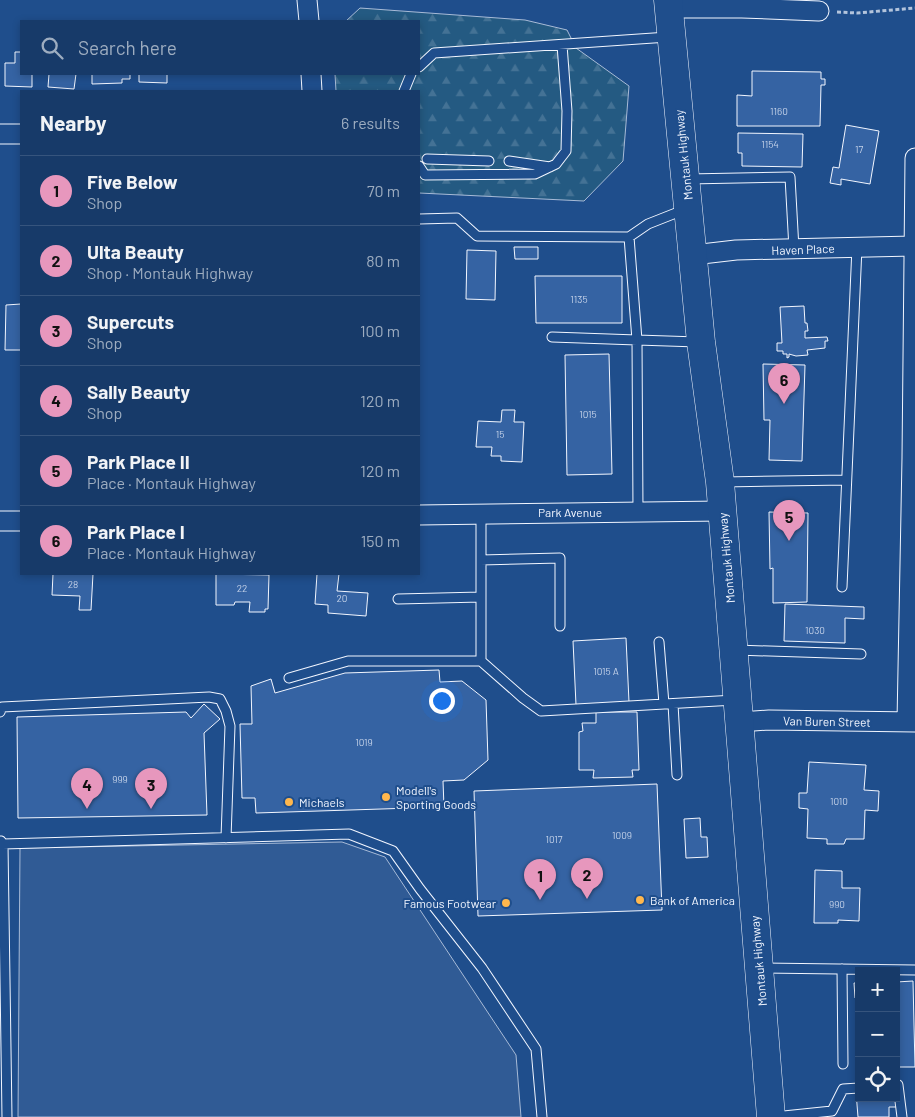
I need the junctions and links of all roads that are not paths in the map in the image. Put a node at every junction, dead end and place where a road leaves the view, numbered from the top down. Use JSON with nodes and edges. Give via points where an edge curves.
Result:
{"nodes":[{"id":1,"x":308,"y":0,"type":"edge"},
{"id":2,"x":668,"y":4,"type":"edge"},
{"id":3,"x":742,"y":4,"type":"edge"},
{"id":4,"x":819,"y":11,"type":"road end"},
{"id":5,"x":308,"y":20,"type":"edge"},
{"id":6,"x":671,"y":36,"type":"junction"},
{"id":7,"x":562,"y":45,"type":"junction"},
{"id":8,"x":420,"y":66,"type":"edge"},
{"id":9,"x":311,"y":75,"type":"edge"},
{"id":10,"x":411,"y":75,"type":"edge"},
{"id":11,"x":312,"y":90,"type":"edge"},
{"id":12,"x":404,"y":90,"type":"edge"},
{"id":13,"x":0,"y":134,"type":"edge"},
{"id":14,"x":20,"y":134,"type":"edge"},
{"id":15,"x":915,"y":158,"type":"edge"},
{"id":16,"x":427,"y":159,"type":"dead end"},
{"id":17,"x":489,"y":161,"type":"dead end"},
{"id":18,"x":509,"y":161,"type":"dead end"},
{"id":19,"x":550,"y":167,"type":"junction"},
{"id":20,"x":420,"y":168,"type":"edge"},
{"id":21,"x":685,"y":180,"type":"junction"},
{"id":22,"x":688,"y":208,"type":"junction"},
{"id":23,"x":420,"y":218,"type":"edge"},
{"id":24,"x":629,"y":236,"type":"junction"},
{"id":25,"x":913,"y":246,"type":"junction"},
{"id":26,"x":856,"y":247,"type":"junction"},
{"id":27,"x":794,"y":249,"type":"junction"},
{"id":28,"x":693,"y":255,"type":"junction"},
{"id":29,"x":552,"y":336,"type":"dead end"},
{"id":30,"x":636,"y":340,"type":"junction"},
{"id":31,"x":701,"y":342,"type":"junction"},
{"id":32,"x":846,"y":480,"type":"junction"},
{"id":33,"x":720,"y":482,"type":"junction"},
{"id":34,"x":721,"y":511,"type":"junction"},
{"id":35,"x":638,"y":512,"type":"junction"},
{"id":36,"x":481,"y":513,"type":"junction"},
{"id":37,"x":420,"y":515,"type":"edge"},
{"id":38,"x":0,"y":521,"type":"edge"},
{"id":39,"x":20,"y":521,"type":"edge"},
{"id":40,"x":481,"y":560,"type":"junction"},
{"id":41,"x":842,"y":587,"type":"dead end"},
{"id":42,"x":481,"y":597,"type":"junction"},
{"id":43,"x":398,"y":599,"type":"dead end"},
{"id":44,"x":560,"y":626,"type":"dead end"},
{"id":45,"x":659,"y":642,"type":"dead end"},
{"id":46,"x":734,"y":650,"type":"junction"},
{"id":47,"x":861,"y":654,"type":"dead end"},
{"id":48,"x":481,"y":661,"type":"junction"},
{"id":49,"x":289,"y":678,"type":"dead end"},
{"id":50,"x":668,"y":704,"type":"junction"},
{"id":51,"x":739,"y":711,"type":"junction"},
{"id":52,"x":0,"y":712,"type":"edge"},
{"id":53,"x":911,"y":722,"type":"edge"},
{"id":54,"x":677,"y":775,"type":"dead end"},
{"id":55,"x":226,"y":838,"type":"junction"},
{"id":56,"x":1,"y":842,"type":"edge"},
{"id":57,"x":759,"y":968,"type":"junction"},
{"id":58,"x":842,"y":969,"type":"junction"},
{"id":59,"x":915,"y":970,"type":"edge"},
{"id":60,"x":843,"y":1064,"type":"dead end"},
{"id":61,"x":855,"y":1088,"type":"edge"},
{"id":62,"x":900,"y":1090,"type":"edge"},
{"id":63,"x":832,"y":1114,"type":"edge"},
{"id":64,"x":7,"y":1117,"type":"edge"},
{"id":65,"x":542,"y":1117,"type":"edge"},
{"id":66,"x":772,"y":1117,"type":"edge"},
{"id":67,"x":902,"y":1117,"type":"edge"}],
"edges":[{"from":1,"to":5,"type":"street"},
{"from":2,"to":3,"type":"street"},
{"from":2,"to":6,"type":"main road","name":"Montauk Highway"},
{"from":3,"to":4,"type":"street"},
{"from":6,"to":7,"type":"lane"},
{"from":6,"to":21,"type":"main road","name":"Montauk Highway"},
{"from":7,"to":8,"type":"lane","via":[[434,53]]},
{"from":7,"to":19,"type":"lane","via":[[567,111],[566,151]]},
{"from":9,"to":11,"type":"street"},
{"from":10,"to":12,"type":"lane"},
{"from":13,"to":14,"type":"street"},
{"from":15,"to":25,"type":"street"},
{"from":16,"to":17,"type":"lane"},
{"from":18,"to":19,"type":"lane"},
{"from":19,"to":20,"type":"lane","via":[[535,174],[425,175]]},
{"from":21,"to":22,"type":"main road","name":"Montauk Highway"},
{"from":21,"to":27,"type":"lane","via":[[790,177]]},
{"from":22,"to":24,"type":"lane","via":[[648,224]]},
{"from":22,"to":28,"type":"main road","name":"Montauk Highway"},
{"from":23,"to":24,"type":"lane","via":[[457,218],[477,236]]},
{"from":24,"to":30,"type":"lane"},
{"from":25,"to":26,"type":"street","name":"Haven Place"},
{"from":25,"to":53,"type":"street"},
{"from":26,"to":27,"type":"street","name":"Haven Place"},
{"from":26,"to":32,"type":"lane"},
{"from":27,"to":28,"type":"street","name":"Haven Place"},
{"from":28,"to":31,"type":"main road","name":"Montauk Highway"},
{"from":29,"to":30,"type":"lane"},
{"from":30,"to":31,"type":"lane"},
{"from":30,"to":35,"type":"lane"},
{"from":31,"to":33,"type":"main road","name":"Montauk Highway"},
{"from":32,"to":33,"type":"lane"},
{"from":32,"to":41,"type":"lane"},
{"from":33,"to":34,"type":"main road","name":"Montauk Highway"},
{"from":34,"to":35,"type":"street","name":"Park Avenue"},
{"from":34,"to":46,"type":"main road","name":"Montauk Highway"},
{"from":35,"to":36,"type":"street","name":"Park Avenue"},
{"from":36,"to":37,"type":"street","name":"Park Avenue"},
{"from":36,"to":40,"type":"lane"},
{"from":38,"to":39,"type":"street"},
{"from":40,"to":42,"type":"lane"},
{"from":40,"to":44,"type":"lane","via":[[560,558]]},
{"from":42,"to":43,"type":"lane"},
{"from":42,"to":48,"type":"lane"},
{"from":45,"to":50,"type":"lane"},
{"from":46,"to":47,"type":"lane"},
{"from":46,"to":51,"type":"main road","name":"Montauk Highway"},
{"from":48,"to":49,"type":"lane","via":[[348,661]]},
{"from":48,"to":50,"type":"lane","via":[[541,711]]},
{"from":50,"to":51,"type":"lane"},
{"from":50,"to":54,"type":"lane"},
{"from":51,"to":53,"type":"street","name":"Van Buren Street","via":[[769,720]]},
{"from":51,"to":57,"type":"main road","name":"Montauk Highway"},
{"from":52,"to":55,"type":"lane","via":[[2,707],[220,699],[230,726]]},
{"from":55,"to":56,"type":"lane"},
{"from":55,"to":65,"type":"lane","via":[[349,834],[393,851],[482,968],[536,1049]]},
{"from":56,"to":64,"type":"lane"},
{"from":57,"to":58,"type":"lane"},
{"from":57,"to":66,"type":"main road","name":"Montauk Highway"},
{"from":58,"to":59,"type":"lane"},
{"from":58,"to":60,"type":"lane"},
{"from":61,"to":63,"type":"lane","via":[[843,1089]]},
{"from":62,"to":67,"type":"lane"},
{"from":63,"to":66,"type":"lane"}]}
